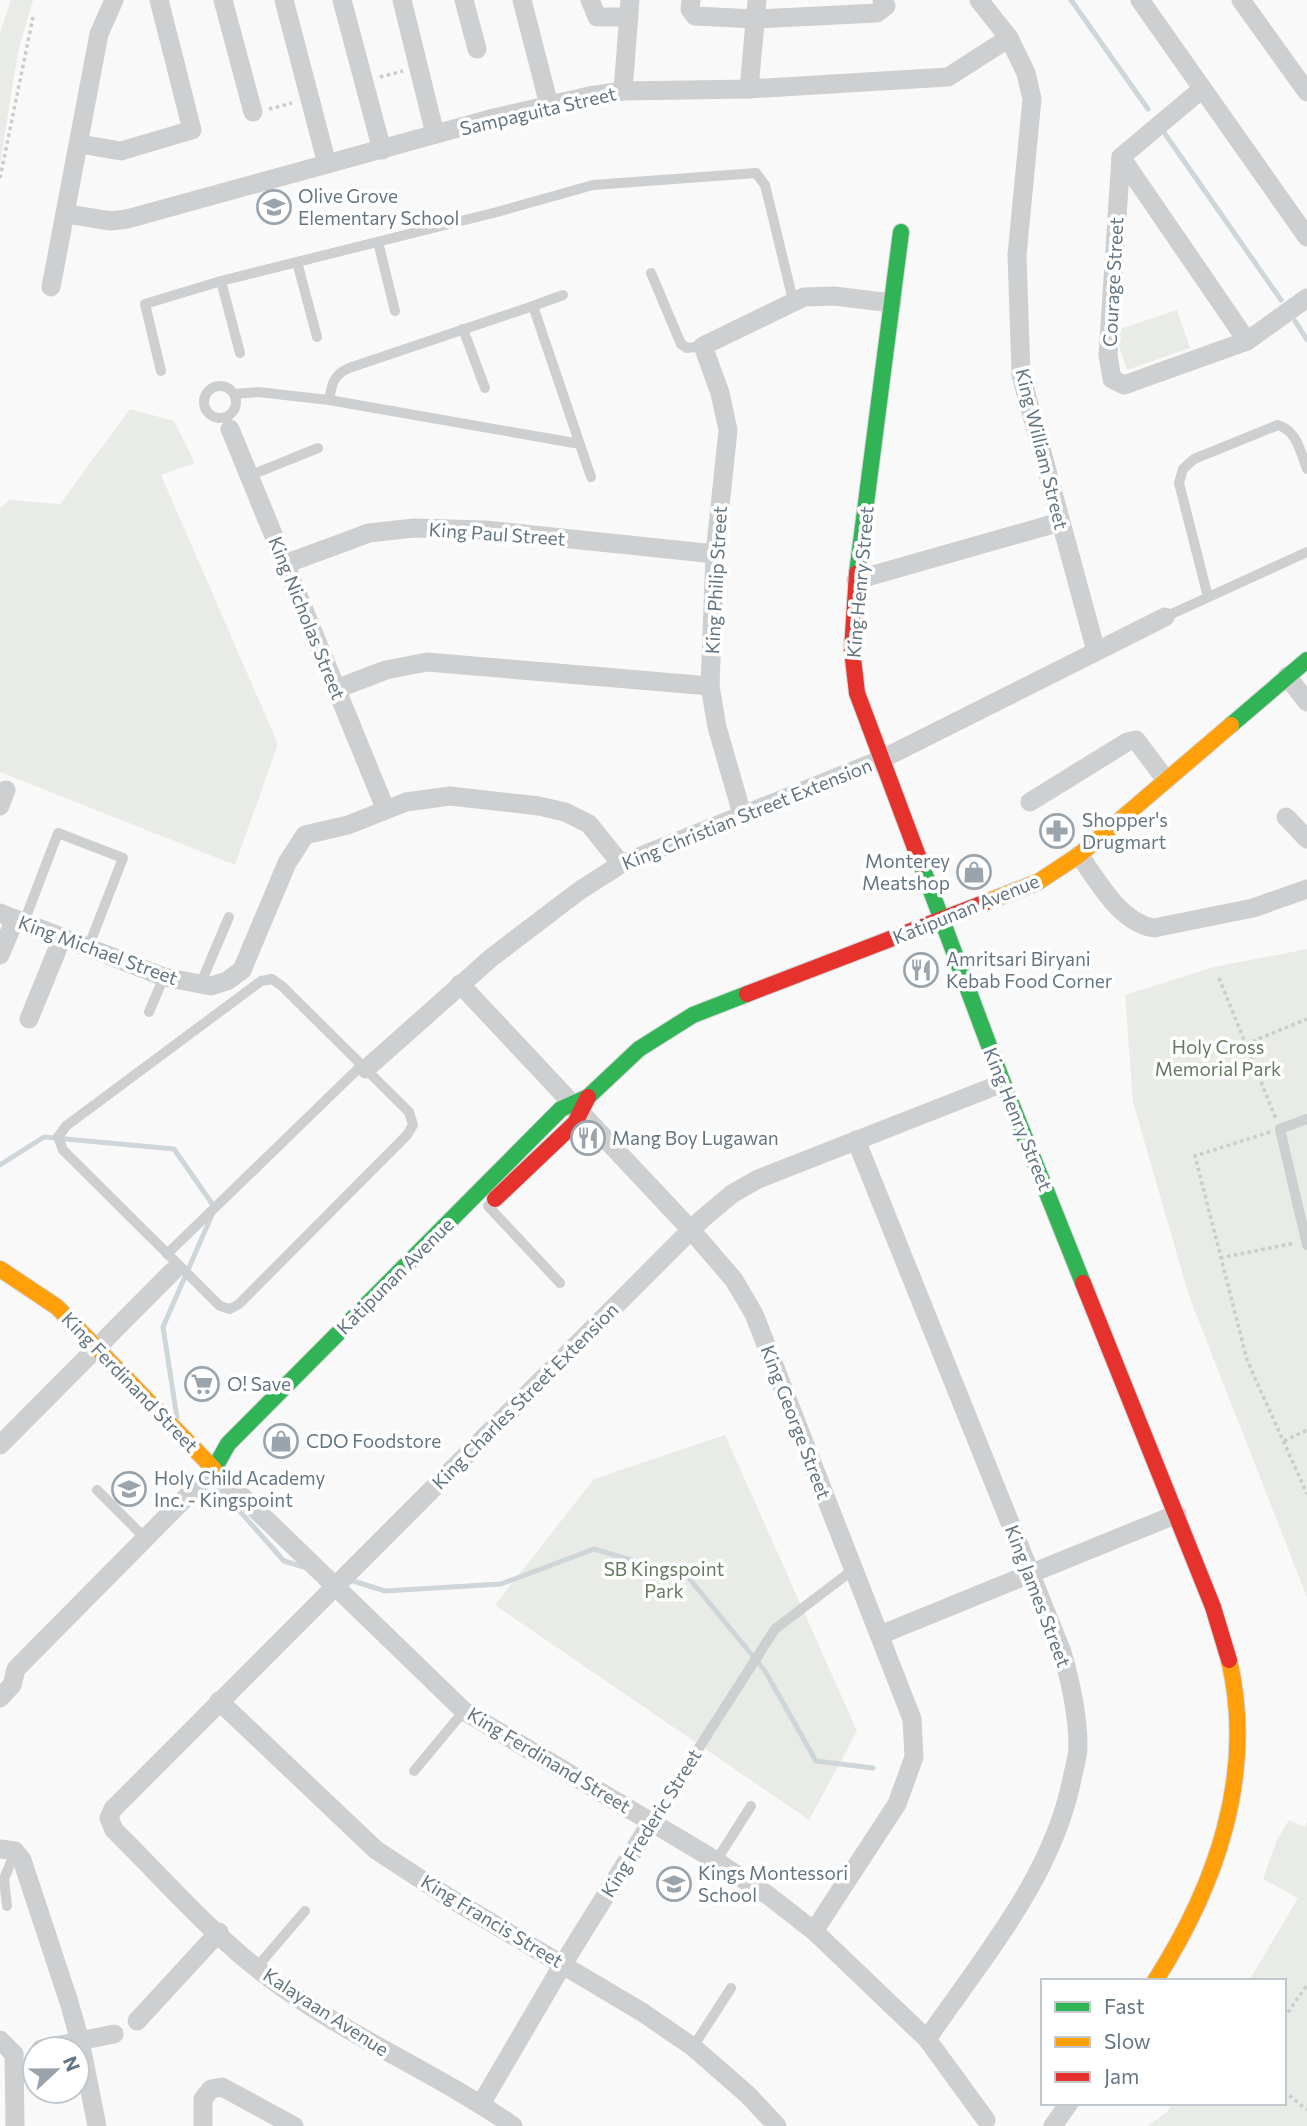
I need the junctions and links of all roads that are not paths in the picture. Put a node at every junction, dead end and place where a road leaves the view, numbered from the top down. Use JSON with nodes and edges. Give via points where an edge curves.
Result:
{"nodes":[{"id":1,"x":114,"y":0,"type":"edge"},
{"id":2,"x":159,"y":0,"type":"edge"},
{"id":3,"x":223,"y":0,"type":"edge"},
{"id":4,"x":284,"y":0,"type":"edge"},
{"id":5,"x":342,"y":0,"type":"edge"},
{"id":6,"x":402,"y":0,"type":"edge"},
{"id":7,"x":464,"y":0,"type":"edge"},
{"id":8,"x":522,"y":0,"type":"edge"},
{"id":9,"x":590,"y":0,"type":"edge"},
{"id":10,"x":691,"y":0,"type":"edge"},
{"id":11,"x":882,"y":0,"type":"edge"},
{"id":12,"x":979,"y":0,"type":"edge"},
{"id":13,"x":1140,"y":0,"type":"edge"},
{"id":14,"x":1241,"y":0,"type":"edge"},
{"id":15,"x":629,"y":9,"type":"edge"},
{"id":16,"x":756,"y":10,"type":"edge"},
{"id":17,"x":1009,"y":38,"type":"junction"},
{"id":18,"x":477,"y":49,"type":"dead end"},
{"id":19,"x":748,"y":89,"type":"junction"},
{"id":20,"x":1202,"y":89,"type":"junction"},
{"id":21,"x":623,"y":91,"type":"junction"},
{"id":22,"x":1307,"y":92,"type":"edge"},
{"id":23,"x":549,"y":104,"type":"junction"},
{"id":24,"x":253,"y":112,"type":"road end"},
{"id":25,"x":435,"y":134,"type":"junction"},
{"id":26,"x":80,"y":144,"type":"junction"},
{"id":27,"x":382,"y":150,"type":"junction"},
{"id":28,"x":1121,"y":157,"type":"junction"},
{"id":29,"x":327,"y":164,"type":"junction"},
{"id":30,"x":67,"y":214,"type":"junction"},
{"id":31,"x":901,"y":232,"type":"dead end"},
{"id":32,"x":1307,"y":237,"type":"edge"},
{"id":33,"x":378,"y":242,"type":"junction"},
{"id":34,"x":297,"y":262,"type":"junction"},
{"id":35,"x":651,"y":272,"type":"dead end"},
{"id":36,"x":221,"y":281,"type":"junction"},
{"id":37,"x":51,"y":288,"type":"dead end"},
{"id":38,"x":563,"y":295,"type":"dead end"},
{"id":39,"x":1307,"y":298,"type":"edge"},
{"id":40,"x":793,"y":300,"type":"junction"},
{"id":41,"x":892,"y":303,"type":"junction"},
{"id":42,"x":533,"y":306,"type":"junction"},
{"id":43,"x":395,"y":311,"type":"dead end"},
{"id":44,"x":463,"y":329,"type":"junction"},
{"id":45,"x":317,"y":337,"type":"dead end"},
{"id":46,"x":1247,"y":341,"type":"junction"},
{"id":47,"x":703,"y":346,"type":"junction"},
{"id":48,"x":240,"y":354,"type":"dead end"},
{"id":49,"x":161,"y":371,"type":"dead end"},
{"id":50,"x":485,"y":388,"type":"dead end"},
{"id":51,"x":234,"y":394,"type":"junction"},
{"id":52,"x":329,"y":400,"type":"junction"},
{"id":53,"x":227,"y":423,"type":"junction"},
{"id":54,"x":580,"y":444,"type":"junction"},
{"id":55,"x":318,"y":448,"type":"dead end"},
{"id":56,"x":1307,"y":468,"type":"edge"},
{"id":57,"x":249,"y":476,"type":"junction"},
{"id":58,"x":591,"y":477,"type":"dead end"},
{"id":59,"x":1060,"y":522,"type":"junction"},
{"id":60,"x":1307,"y":552,"type":"edge"},
{"id":61,"x":715,"y":554,"type":"junction"},
{"id":62,"x":285,"y":564,"type":"junction"},
{"id":63,"x":856,"y":580,"type":"junction"},
{"id":64,"x":1208,"y":597,"type":"junction"},
{"id":65,"x":1165,"y":617,"type":"joint"},
{"id":66,"x":1096,"y":651,"type":"junction"},
{"id":67,"x":1307,"y":660,"type":"edge"},
{"id":68,"x":1287,"y":676,"type":"junction"},
{"id":69,"x":710,"y":686,"type":"junction"},
{"id":70,"x":336,"y":689,"type":"junction"},
{"id":71,"x":1307,"y":702,"type":"edge"},
{"id":72,"x":880,"y":760,"type":"junction"},
{"id":73,"x":1166,"y":780,"type":"junction"},
{"id":74,"x":1030,"y":802,"type":"dead end"},
{"id":75,"x":385,"y":808,"type":"junction"},
{"id":76,"x":742,"y":814,"type":"junction"},
{"id":77,"x":1286,"y":817,"type":"dead end"},
{"id":78,"x":1307,"y":839,"type":"edge"},
{"id":79,"x":1079,"y":855,"type":"junction"},
{"id":80,"x":621,"y":864,"type":"junction"},
{"id":81,"x":1307,"y":889,"type":"edge"},
{"id":82,"x":229,"y":917,"type":"dead end"},
{"id":83,"x":13,"y":918,"type":"edge"},
{"id":84,"x":942,"y":920,"type":"junction"},
{"id":85,"x":62,"y":938,"type":"junction"},
{"id":86,"x":88,"y":948,"type":"junction"},
{"id":87,"x":0,"y":955,"type":"edge"},
{"id":88,"x":164,"y":977,"type":"junction"},
{"id":89,"x":460,"y":984,"type":"junction"},
{"id":90,"x":200,"y":985,"type":"junction"},
{"id":91,"x":149,"y":1012,"type":"dead end"},
{"id":92,"x":29,"y":1019,"type":"dead end"},
{"id":93,"x":364,"y":1067,"type":"junction"},
{"id":94,"x":1003,"y":1083,"type":"junction"},
{"id":95,"x":580,"y":1105,"type":"junction"},
{"id":96,"x":1307,"y":1119,"type":"edge"},
{"id":97,"x":856,"y":1140,"type":"junction"},
{"id":98,"x":488,"y":1206,"type":"junction"},
{"id":99,"x":691,"y":1230,"type":"junction"},
{"id":100,"x":1307,"y":1243,"type":"edge"},
{"id":101,"x":173,"y":1264,"type":"junction"},
{"id":102,"x":0,"y":1269,"type":"edge"},
{"id":103,"x":560,"y":1283,"type":"dead end"},
{"id":104,"x":96,"y":1346,"type":"junction"},
{"id":105,"x":3,"y":1438,"type":"edge"},
{"id":106,"x":214,"y":1469,"type":"junction"},
{"id":107,"x":97,"y":1490,"type":"dead end"},
{"id":108,"x":1177,"y":1514,"type":"junction"},
{"id":109,"x":145,"y":1538,"type":"junction"},
{"id":110,"x":854,"y":1569,"type":"junction"},
{"id":111,"x":1031,"y":1572,"type":"junction"},
{"id":112,"x":336,"y":1585,"type":"junction"},
{"id":113,"x":880,"y":1635,"type":"junction"},
{"id":114,"x":0,"y":1698,"type":"edge"},
{"id":115,"x":219,"y":1701,"type":"junction"},
{"id":116,"x":464,"y":1711,"type":"junction"},
{"id":117,"x":414,"y":1771,"type":"dead end"},
{"id":118,"x":751,"y":1806,"type":"dead end"},
{"id":119,"x":113,"y":1809,"type":"joint"},
{"id":120,"x":652,"y":1821,"type":"junction"},
{"id":121,"x":8,"y":1850,"type":"edge"},
{"id":122,"x":716,"y":1861,"type":"junction"},
{"id":123,"x":7,"y":1906,"type":"dead end"},
{"id":124,"x":305,"y":1911,"type":"dead end"},
{"id":125,"x":814,"y":1931,"type":"junction"},
{"id":126,"x":219,"y":1932,"type":"junction"},
{"id":127,"x":563,"y":1964,"type":"junction"},
{"id":128,"x":257,"y":1967,"type":"junction"},
{"id":129,"x":1156,"y":1979,"type":"edge"},
{"id":130,"x":731,"y":1988,"type":"dead end"},
{"id":131,"x":137,"y":2021,"type":"dead end"},
{"id":132,"x":114,"y":2034,"type":"dead end"},
{"id":133,"x":78,"y":2035,"type":"edge"},
{"id":134,"x":91,"y":2039,"type":"edge"},
{"id":135,"x":926,"y":2039,"type":"junction"},
{"id":136,"x":0,"y":2040,"type":"edge"},
{"id":137,"x":693,"y":2048,"type":"junction"},
{"id":138,"x":21,"y":2053,"type":"edge"},
{"id":139,"x":15,"y":2054,"type":"junction"},
{"id":140,"x":91,"y":2096,"type":"edge"},
{"id":141,"x":481,"y":2104,"type":"junction"},
{"id":142,"x":1068,"y":2105,"type":"edge"},
{"id":143,"x":986,"y":2120,"type":"dead end"},
{"id":144,"x":15,"y":2126,"type":"edge"},
{"id":145,"x":97,"y":2126,"type":"edge"},
{"id":146,"x":203,"y":2126,"type":"edge"},
{"id":147,"x":294,"y":2126,"type":"edge"},
{"id":148,"x":513,"y":2126,"type":"edge"},
{"id":149,"x":777,"y":2126,"type":"edge"},
{"id":150,"x":1053,"y":2126,"type":"edge"}],
"edges":[{"from":1,"to":26,"type":"street","via":[[99,34]]},
{"from":2,"to":26,"type":"street","via":[[192,129],[121,151]]},
{"from":3,"to":24,"type":"street"},
{"from":4,"to":29,"type":"street"},
{"from":5,"to":27,"type":"street"},
{"from":6,"to":25,"type":"street"},
{"from":7,"to":18,"type":"street"},
{"from":8,"to":23,"type":"street"},
{"from":9,"to":15,"type":"street","via":[[597,17]]},
{"from":10,"to":16,"type":"street","via":[[695,16]]},
{"from":11,"to":16,"type":"street","via":[[886,6],[877,13]]},
{"from":12,"to":17,"type":"street","name":"King William Street"},
{"from":13,"to":20,"type":"street"},
{"from":14,"to":22,"type":"street"},
{"from":15,"to":21,"type":"street"},
{"from":16,"to":19,"type":"street"},
{"from":17,"to":19,"type":"street","name":"Sampaguita Street","via":[[948,77]]},
{"from":17,"to":59,"type":"street","name":"King William Street","via":[[1026,73],[1032,99],[1017,255],[1021,375]]},
{"from":19,"to":21,"type":"street","name":"Sampaguita Street"},
{"from":20,"to":28,"type":"street"},
{"from":20,"to":32,"type":"street"},
{"from":21,"to":23,"type":"street","name":"Sampaguita Street"},
{"from":23,"to":25,"type":"street","name":"Sampaguita Street"},
{"from":25,"to":27,"type":"street","name":"Sampaguita Street"},
{"from":26,"to":30,"type":"street"},
{"from":27,"to":29,"type":"street","name":"Sampaguita Street"},
{"from":28,"to":46,"type":"street"},
{"from":28,"to":46,"type":"street","name":"Courage Street","via":[[1108,355],[1112,379],[1124,385]]},
{"from":29,"to":30,"type":"street","name":"Sampaguita Street","via":[[127,219]]},
{"from":30,"to":37,"type":"street"},
{"from":31,"to":41,"type":"main road","name":"King Henry Street"},
{"from":33,"to":34,"type":"lane"},
{"from":33,"to":40,"type":"lane","via":[[593,185],[749,172],[756,173],[765,185]]},
{"from":33,"to":43,"type":"lane"},
{"from":34,"to":36,"type":"lane"},
{"from":34,"to":45,"type":"lane"},
{"from":35,"to":47,"type":"lane","via":[[681,344]]},
{"from":36,"to":48,"type":"lane"},
{"from":36,"to":49,"type":"lane","via":[[145,304]]},
{"from":38,"to":42,"type":"lane"},
{"from":39,"to":46,"type":"street","name":"Courage Street"},
{"from":40,"to":41,"type":"street","via":[[818,295]]},
{"from":40,"to":47,"type":"street"},
{"from":41,"to":63,"type":"main road","name":"King Henry Street"},
{"from":42,"to":44,"type":"lane"},
{"from":42,"to":54,"type":"lane"},
{"from":44,"to":50,"type":"lane"},
{"from":44,"to":52,"type":"lane","via":[[337,373]]},
{"from":47,"to":61,"type":"street","name":"King Philip Street","via":[[727,430]]},
{"from":51,"to":52,"type":"lane","via":[[258,392]]},
{"from":51,"to":53,"type":"lane","via":[[235,408]]},
{"from":51,"to":53,"type":"lane","via":[[219,385],[204,396],[208,413]]},
{"from":52,"to":54,"type":"lane"},
{"from":53,"to":57,"type":"street","name":"King Nicholas Street"},
{"from":54,"to":58,"type":"lane"},
{"from":55,"to":57,"type":"lane"},
{"from":56,"to":64,"type":"lane","via":[[1295,437],[1278,425],[1194,459],[1183,469],[1179,483]]},
{"from":57,"to":62,"type":"street","name":"King Nicholas Street"},
{"from":59,"to":63,"type":"street"},
{"from":59,"to":66,"type":"street","name":"King William Street"},
{"from":60,"to":64,"type":"lane"},
{"from":61,"to":62,"type":"street","name":"King Paul Street","via":[[485,530],[414,528],[369,533]]},
{"from":61,"to":69,"type":"street","name":"King Philip Street"},
{"from":62,"to":70,"type":"street","name":"King Nicholas Street"},
{"from":63,"to":72,"type":"main road","name":"King Henry Street","via":[[853,670]]},
{"from":64,"to":65,"type":"lane"},
{"from":65,"to":66,"type":"street","name":"King Christian Street Extension"},
{"from":66,"to":72,"type":"street","name":"King Christian Street Extension"},
{"from":67,"to":68,"type":"main road","name":"Katipunan Avenue"},
{"from":68,"to":71,"type":"street"},
{"from":68,"to":73,"type":"main road","name":"Katipunan Avenue"},
{"from":69,"to":70,"type":"street","via":[[427,662],[386,670]]},
{"from":69,"to":76,"type":"street","name":"King Philip Street","via":[[716,727]]},
{"from":70,"to":75,"type":"street","name":"King Nicholas Street"},
{"from":72,"to":76,"type":"street","name":"King Christian Street Extension"},
{"from":72,"to":84,"type":"main road","name":"King Henry Street"},
{"from":73,"to":74,"type":"street","via":[[1136,740]]},
{"from":73,"to":79,"type":"main road","name":"Katipunan Avenue"},
{"from":75,"to":80,"type":"street","name":"King Michael Street","via":[[450,796],[565,812],[589,824]]},
{"from":75,"to":90,"type":"street","name":"King Michael Street","via":[[348,825],[305,835],[287,863],[242,970],[227,981]]},
{"from":76,"to":80,"type":"street","name":"King Christian Street Extension"},
{"from":77,"to":78,"type":"street"},
{"from":79,"to":81,"type":"street","via":[[1123,913],[1154,928],[1253,908]]},
{"from":79,"to":84,"type":"main road","name":"Katipunan Avenue","via":[[1038,882]]},
{"from":80,"to":89,"type":"street","name":"King Christian Street Extension"},
{"from":82,"to":90,"type":"lane"},
{"from":83,"to":85,"type":"street","name":"King Michael Street"},
{"from":83,"to":86,"type":"lane","via":[[58,833],[123,858]]},
{"from":83,"to":87,"type":"street"},
{"from":84,"to":94,"type":"main road","name":"King Henry Street"},
{"from":84,"to":95,"type":"main road","name":"Katipunan Avenue","via":[[692,1015],[639,1049]]},
{"from":85,"to":86,"type":"street","name":"King Michael Street"},
{"from":85,"to":92,"type":"street"},
{"from":86,"to":88,"type":"street","name":"King Michael Street"},
{"from":88,"to":90,"type":"street","name":"King Michael Street"},
{"from":88,"to":91,"type":"lane"},
{"from":89,"to":93,"type":"street","name":"King Christian Street Extension"},
{"from":89,"to":95,"type":"street","name":"King George Street"},
{"from":93,"to":101,"type":"lane"},
{"from":93,"to":101,"type":"lane","via":[[409,1112],[413,1125],[407,1135],[235,1308],[220,1306]]},
{"from":93,"to":101,"type":"lane","via":[[277,982],[266,979],[66,1126],[58,1137],[63,1150]]},
{"from":94,"to":97,"type":"street","name":"King Charles Street Extension"},
{"from":94,"to":108,"type":"main road","name":"King Henry Street"},
{"from":95,"to":98,"type":"main road","name":"Katipunan Avenue","via":[[575,1123]]},
{"from":95,"to":99,"type":"street","name":"King George Street"},
{"from":95,"to":106,"type":"main road","name":"Katipunan Avenue","via":[[561,1109],[228,1444]]},
{"from":96,"to":100,"type":"lane","via":[[1280,1129]]},
{"from":97,"to":99,"type":"street","name":"King Charles Street Extension","via":[[758,1179],[732,1194]]},
{"from":97,"to":111,"type":"street","name":"King James Street"},
{"from":98,"to":103,"type":"lane"},
{"from":98,"to":106,"type":"main road","name":"Katipunan Avenue","via":[[238,1455]]},
{"from":99,"to":110,"type":"street","name":"King George Street","via":[[734,1280],[754,1314]]},
{"from":99,"to":112,"type":"street","name":"King Charles Street Extension"},
{"from":101,"to":104,"type":"street"},
{"from":102,"to":104,"type":"main road","name":"King Ferdinand Street","via":[[57,1307]]},
{"from":104,"to":105,"type":"street"},
{"from":104,"to":106,"type":"main road","name":"King Ferdinand Street"},
{"from":106,"to":109,"type":"street","name":"Katipunan Avenue"},
{"from":106,"to":112,"type":"street","name":"King Ferdinand Street"},
{"from":107,"to":109,"type":"lane"},
{"from":108,"to":111,"type":"street"},
{"from":108,"to":129,"type":"main road","name":"King Henry Street","via":[[1225,1645],[1235,1690],[1236,1738],[1223,1844],[1209,1887],[1184,1939]]},
{"from":109,"to":114,"type":"street","name":"Katipunan Avenue","via":[[16,1669],[12,1685]]},
{"from":110,"to":113,"type":"street","name":"King George Street"},
{"from":110,"to":120,"type":"lane","name":"King Frederic Street","via":[[775,1629]]},
{"from":111,"to":113,"type":"street"},
{"from":111,"to":135,"type":"street","name":"King James Street","via":[[1074,1694],[1078,1749],[1065,1814],[1032,1885]]},
{"from":112,"to":115,"type":"street","name":"King Charles Street Extension"},
{"from":112,"to":116,"type":"street","name":"King Ferdinand Street"},
{"from":113,"to":125,"type":"street","name":"King George Street","via":[[912,1719],[914,1757],[897,1804]]},
{"from":115,"to":119,"type":"street","name":"King Charles Street Extension"},
{"from":115,"to":127,"type":"street","name":"King Francis Street","via":[[376,1850]]},
{"from":116,"to":117,"type":"lane"},
{"from":116,"to":120,"type":"street","name":"King Ferdinand Street"},
{"from":118,"to":122,"type":"lane"},
{"from":119,"to":126,"type":"street","name":"Kalayaan Avenue","via":[[109,1818],[114,1830]]},
{"from":120,"to":122,"type":"street","name":"King Ferdinand Street"},
{"from":120,"to":127,"type":"street","name":"King Frederic Street"},
{"from":121,"to":123,"type":"lane"},
{"from":121,"to":133,"type":"street","via":[[25,1869]]},
{"from":122,"to":125,"type":"street","name":"King Ferdinand Street"},
{"from":124,"to":128,"type":"lane"},
{"from":125,"to":135,"type":"street","name":"King Ferdinand Street"},
{"from":126,"to":128,"type":"street","name":"Kalayaan Avenue"},
{"from":126,"to":131,"type":"street"},
{"from":127,"to":137,"type":"street","name":"King Francis Street"},
{"from":127,"to":141,"type":"street","name":"King Frederic Street"},
{"from":128,"to":141,"type":"street","name":"Kalayaan Avenue","via":[[386,2052]]},
{"from":130,"to":137,"type":"lane"},
{"from":132,"to":134,"type":"street"},
{"from":135,"to":143,"type":"street","name":"King Ferdinand Street"},
{"from":136,"to":139,"type":"street"},
{"from":137,"to":149,"type":"street","name":"King Francis Street"},
{"from":138,"to":139,"type":"street"},
{"from":139,"to":144,"type":"street"},
{"from":140,"to":145,"type":"street"},
{"from":141,"to":148,"type":"street","name":"Kalayaan Avenue"},
{"from":142,"to":150,"type":"street"},
{"from":146,"to":147,"type":"street","via":[[202,2099],[211,2089],[222,2087]]}]}
